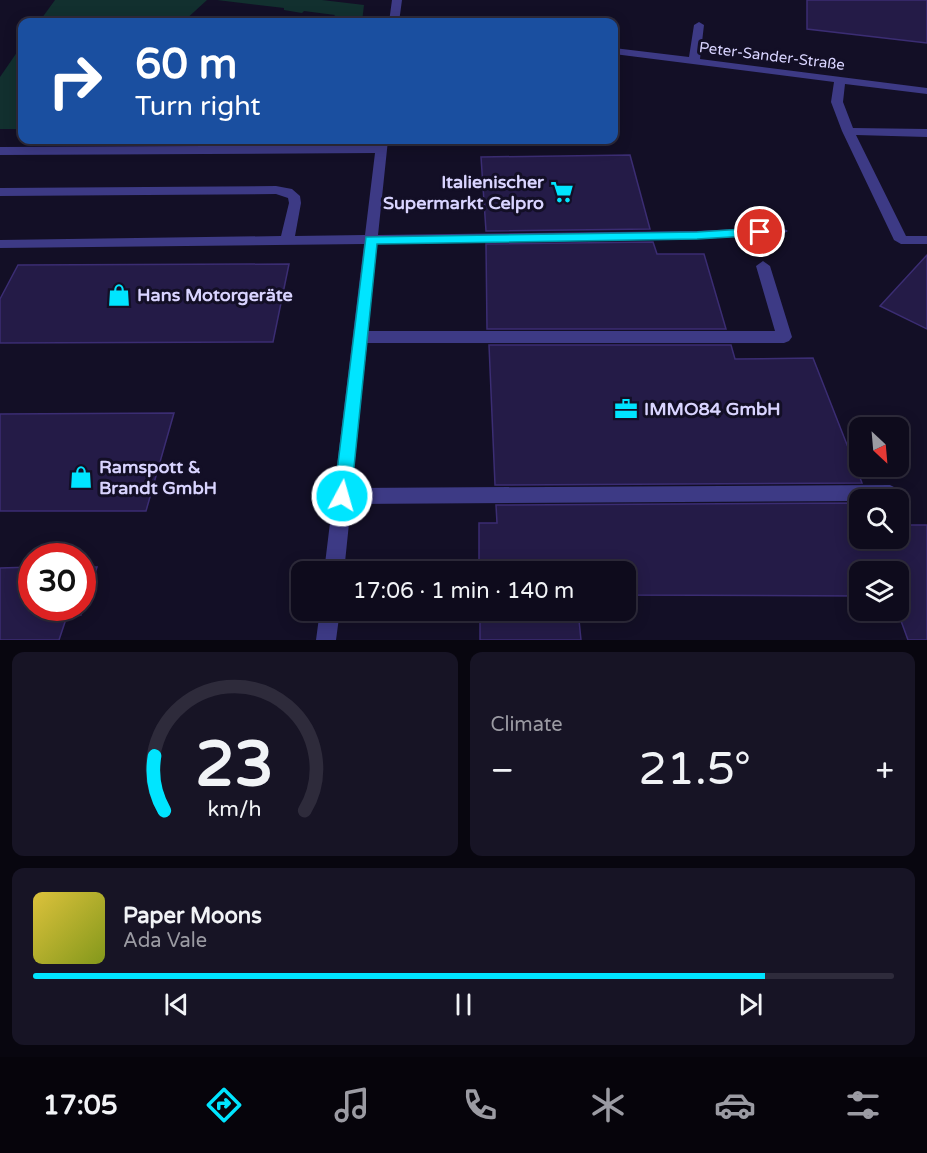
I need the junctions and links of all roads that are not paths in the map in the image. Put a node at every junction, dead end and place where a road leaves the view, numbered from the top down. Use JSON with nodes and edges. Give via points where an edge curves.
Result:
{"nodes":[{"id":1,"x":397,"y":0,"type":"edge"},
{"id":2,"x":395,"y":18,"type":"edge"},
{"id":3,"x":699,"y":25,"type":"dead end"},
{"id":4,"x":618,"y":52,"type":"edge"},
{"id":5,"x":694,"y":61,"type":"junction"},
{"id":6,"x":840,"y":80,"type":"junction"},
{"id":7,"x":927,"y":91,"type":"edge"},
{"id":8,"x":848,"y":131,"type":"junction"},
{"id":9,"x":927,"y":133,"type":"edge"},
{"id":10,"x":381,"y":144,"type":"edge"},
{"id":11,"x":0,"y":151,"type":"edge"},
{"id":12,"x":0,"y":192,"type":"edge"},
{"id":13,"x":782,"y":231,"type":"dead end"},
{"id":14,"x":371,"y":240,"type":"junction"},
{"id":15,"x":927,"y":240,"type":"edge"},
{"id":16,"x":287,"y":241,"type":"junction"},
{"id":17,"x":0,"y":244,"type":"edge"},
{"id":18,"x":763,"y":266,"type":"dead end"},
{"id":19,"x":360,"y":337,"type":"junction"},
{"id":20,"x":849,"y":493,"type":"edge"},
{"id":21,"x":342,"y":496,"type":"junction"},
{"id":22,"x":335,"y":561,"type":"edge"},
{"id":23,"x":329,"y":621,"type":"edge"},
{"id":24,"x":326,"y":640,"type":"edge"}],
"edges":[{"from":1,"to":2,"type":"street"},
{"from":3,"to":5,"type":"street"},
{"from":4,"to":5,"type":"street","name":"Peter-Sander-Straße"},
{"from":5,"to":6,"type":"street","name":"Peter-Sander-Straße"},
{"from":6,"to":7,"type":"street","name":"Peter-Sander-Straße"},
{"from":6,"to":8,"type":"street","via":[[837,102]]},
{"from":8,"to":9,"type":"street"},
{"from":8,"to":15,"type":"street","via":[[901,240]]},
{"from":10,"to":11,"type":"street"},
{"from":10,"to":14,"type":"street"},
{"from":12,"to":16,"type":"street","via":[[288,192],[295,203]]},
{"from":13,"to":14,"type":"street","via":[[697,236]]},
{"from":14,"to":16,"type":"street"},
{"from":14,"to":19,"type":"street"},
{"from":16,"to":17,"type":"street"},
{"from":18,"to":19,"type":"street","via":[[784,337]]},
{"from":19,"to":21,"type":"street"},
{"from":20,"to":21,"type":"street"},
{"from":21,"to":22,"type":"street"},
{"from":23,"to":24,"type":"street"}]}
